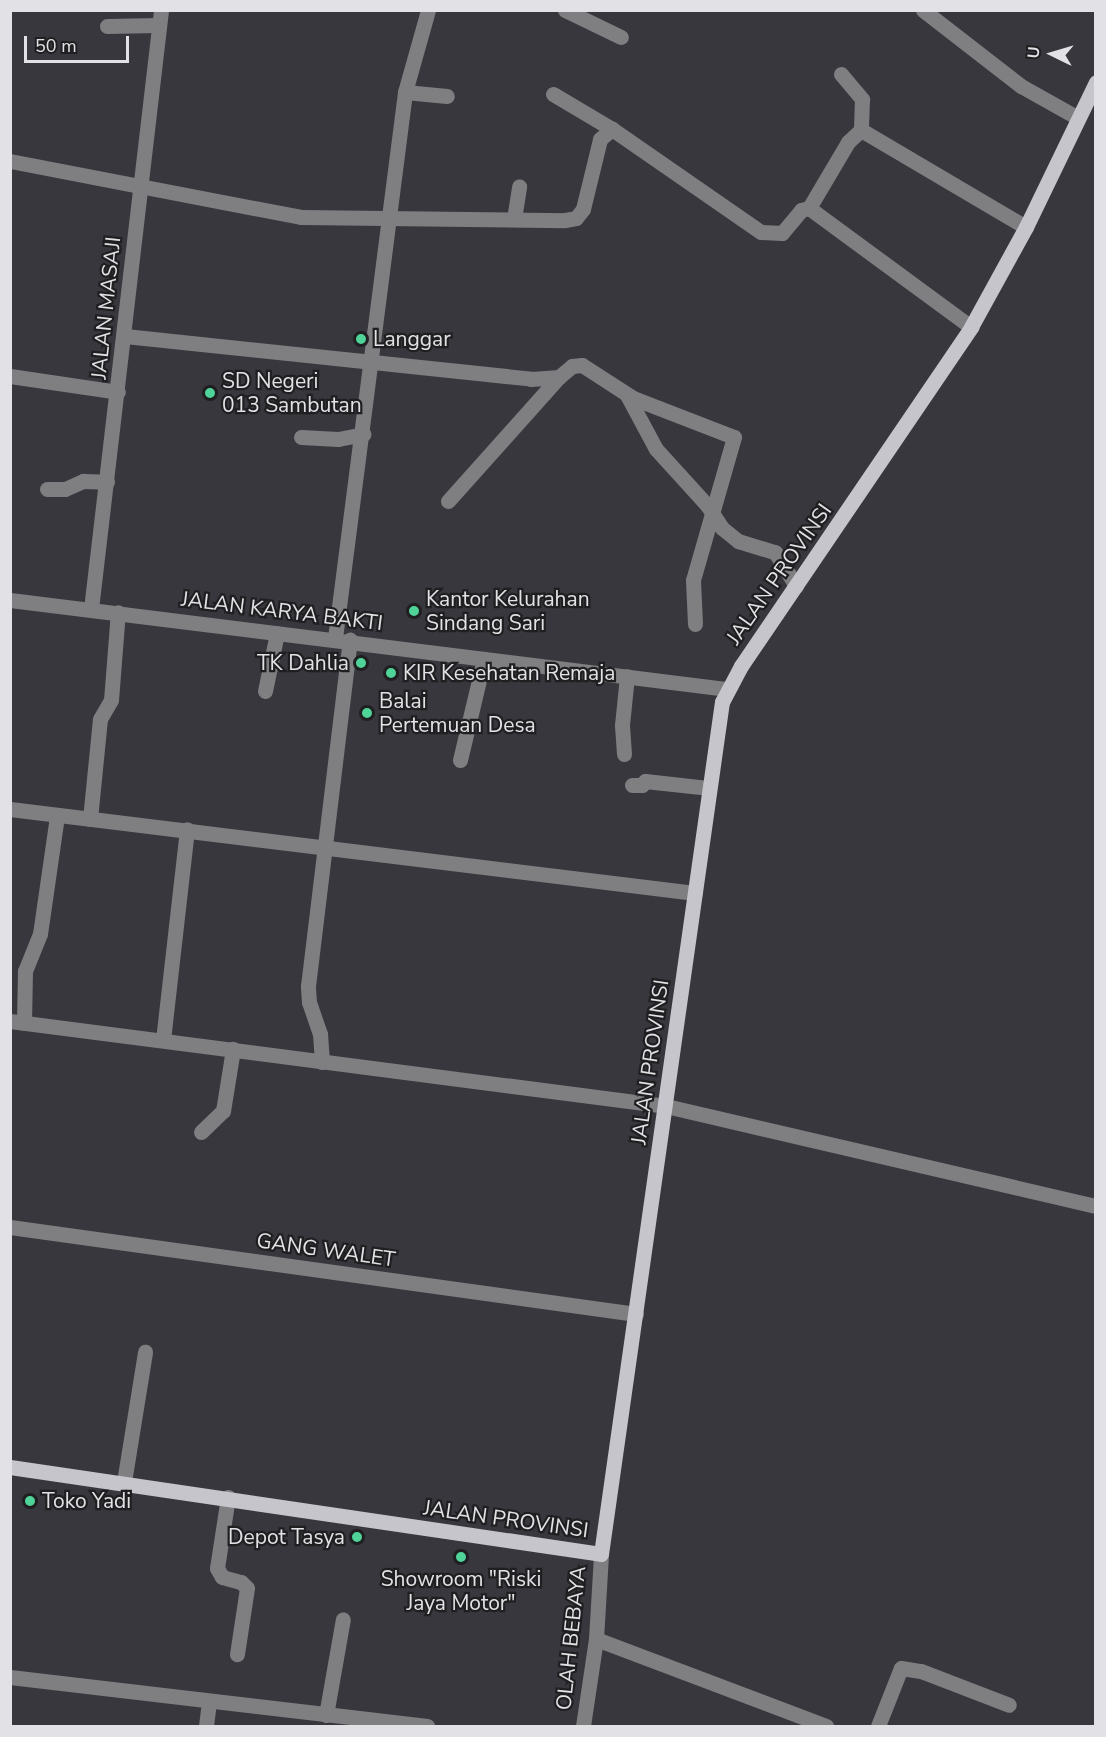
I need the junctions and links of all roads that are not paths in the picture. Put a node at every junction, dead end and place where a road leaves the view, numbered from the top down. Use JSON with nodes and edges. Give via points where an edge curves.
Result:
{"nodes":[{"id":1,"x":428,"y":10,"type":"edge"},
{"id":2,"x":565,"y":10,"type":"edge"},
{"id":3,"x":923,"y":10,"type":"edge"},
{"id":4,"x":160,"y":18,"type":"edge"},
{"id":5,"x":107,"y":27,"type":"dead end"},
{"id":6,"x":621,"y":37,"type":"dead end"},
{"id":7,"x":841,"y":74,"type":"dead end"},
{"id":8,"x":1095,"y":82,"type":"edge"},
{"id":9,"x":405,"y":92,"type":"junction"},
{"id":10,"x":553,"y":94,"type":"dead end"},
{"id":11,"x":447,"y":96,"type":"dead end"},
{"id":12,"x":1078,"y":118,"type":"junction"},
{"id":13,"x":612,"y":129,"type":"junction"},
{"id":14,"x":861,"y":130,"type":"junction"},
{"id":15,"x":10,"y":161,"type":"edge"},
{"id":16,"x":141,"y":183,"type":"junction"},
{"id":17,"x":519,"y":186,"type":"dead end"},
{"id":18,"x":809,"y":208,"type":"junction"},
{"id":19,"x":388,"y":215,"type":"junction"},
{"id":20,"x":514,"y":219,"type":"junction"},
{"id":21,"x":1026,"y":227,"type":"junction"},
{"id":22,"x":971,"y":327,"type":"junction"},
{"id":23,"x":125,"y":336,"type":"junction"},
{"id":24,"x":373,"y":363,"type":"junction"},
{"id":25,"x":10,"y":376,"type":"edge"},
{"id":26,"x":559,"y":377,"type":"junction"},
{"id":27,"x":118,"y":392,"type":"junction"},
{"id":28,"x":626,"y":394,"type":"junction"},
{"id":29,"x":364,"y":434,"type":"junction"},
{"id":30,"x":301,"y":437,"type":"dead end"},
{"id":31,"x":107,"y":482,"type":"junction"},
{"id":32,"x":47,"y":489,"type":"dead end"},
{"id":33,"x":448,"y":501,"type":"dead end"},
{"id":34,"x":714,"y":516,"type":"junction"},
{"id":35,"x":796,"y":586,"type":"junction"},
{"id":36,"x":10,"y":600,"type":"edge"},
{"id":37,"x":91,"y":609,"type":"junction"},
{"id":38,"x":117,"y":612,"type":"junction"},
{"id":39,"x":695,"y":624,"type":"dead end"},
{"id":40,"x":277,"y":633,"type":"junction"},
{"id":41,"x":343,"y":639,"type":"junction"},
{"id":42,"x":484,"y":659,"type":"junction"},
{"id":43,"x":627,"y":676,"type":"junction"},
{"id":44,"x":727,"y":689,"type":"junction"},
{"id":45,"x":265,"y":691,"type":"dead end"},
{"id":46,"x":624,"y":754,"type":"dead end"},
{"id":47,"x":460,"y":760,"type":"dead end"},
{"id":48,"x":632,"y":785,"type":"dead end"},
{"id":49,"x":708,"y":788,"type":"junction"},
{"id":50,"x":10,"y":809,"type":"edge"},
{"id":51,"x":57,"y":816,"type":"junction"},
{"id":52,"x":90,"y":819,"type":"junction"},
{"id":53,"x":187,"y":829,"type":"junction"},
{"id":54,"x":325,"y":847,"type":"junction"},
{"id":55,"x":695,"y":893,"type":"junction"},
{"id":56,"x":17,"y":1022,"type":"edge"},
{"id":57,"x":163,"y":1040,"type":"junction"},
{"id":58,"x":233,"y":1049,"type":"junction"},
{"id":59,"x":321,"y":1062,"type":"junction"},
{"id":60,"x":666,"y":1106,"type":"junction"},
{"id":61,"x":201,"y":1132,"type":"dead end"},
{"id":62,"x":1095,"y":1206,"type":"edge"},
{"id":63,"x":10,"y":1227,"type":"edge"},
{"id":64,"x":636,"y":1314,"type":"junction"},
{"id":65,"x":145,"y":1352,"type":"dead end"},
{"id":66,"x":10,"y":1467,"type":"edge"},
{"id":67,"x":124,"y":1482,"type":"junction"},
{"id":68,"x":228,"y":1497,"type":"junction"},
{"id":69,"x":602,"y":1550,"type":"junction"},
{"id":70,"x":343,"y":1619,"type":"dead end"},
{"id":71,"x":596,"y":1639,"type":"junction"},
{"id":72,"x":237,"y":1654,"type":"dead end"},
{"id":73,"x":10,"y":1677,"type":"edge"},
{"id":74,"x":209,"y":1701,"type":"junction"},
{"id":75,"x":1009,"y":1705,"type":"dead end"},
{"id":76,"x":326,"y":1715,"type":"junction"},
{"id":77,"x":206,"y":1726,"type":"edge"},
{"id":78,"x":427,"y":1726,"type":"edge"},
{"id":79,"x":583,"y":1726,"type":"edge"},
{"id":80,"x":826,"y":1726,"type":"edge"},
{"id":81,"x":878,"y":1726,"type":"edge"}],
"edges":[{"from":1,"to":9,"type":"street"},
{"from":2,"to":6,"type":"street"},
{"from":3,"to":12,"type":"street","via":[[1022,86]]},
{"from":4,"to":5,"type":"street"},
{"from":4,"to":16,"type":"street","name":"JALAN MASAJI"},
{"from":7,"to":14,"type":"street","via":[[862,99]]},
{"from":8,"to":12,"type":"main road","name":"JALAN PROVINSI"},
{"from":9,"to":11,"type":"street"},
{"from":9,"to":19,"type":"street"},
{"from":10,"to":13,"type":"street"},
{"from":12,"to":21,"type":"main road","name":"JALAN PROVINSI"},
{"from":13,"to":18,"type":"street","via":[[761,232],[782,233],[801,210]]},
{"from":13,"to":20,"type":"street","via":[[600,139],[588,197],[576,218]]},
{"from":14,"to":18,"type":"street","via":[[848,142]]},
{"from":14,"to":21,"type":"street"},
{"from":15,"to":16,"type":"street"},
{"from":16,"to":19,"type":"street","via":[[301,217]]},
{"from":16,"to":23,"type":"street","name":"JALAN MASAJI"},
{"from":17,"to":20,"type":"street"},
{"from":18,"to":22,"type":"street"},
{"from":19,"to":20,"type":"street"},
{"from":19,"to":24,"type":"street"},
{"from":21,"to":22,"type":"main road","name":"JALAN PROVINSI"},
{"from":22,"to":35,"type":"main road","name":"JALAN PROVINSI"},
{"from":23,"to":24,"type":"street"},
{"from":23,"to":27,"type":"street","name":"JALAN MASAJI"},
{"from":24,"to":26,"type":"street","via":[[531,379]]},
{"from":24,"to":29,"type":"street"},
{"from":25,"to":27,"type":"street"},
{"from":26,"to":28,"type":"street","via":[[573,366],[589,366]]},
{"from":26,"to":33,"type":"street"},
{"from":27,"to":31,"type":"street","name":"JALAN MASAJI"},
{"from":28,"to":34,"type":"street","via":[[656,449]]},
{"from":28,"to":34,"type":"street","via":[[734,437]]},
{"from":29,"to":30,"type":"street","via":[[338,439]]},
{"from":29,"to":41,"type":"street"},
{"from":31,"to":32,"type":"street","via":[[84,481],[65,489]]},
{"from":31,"to":37,"type":"street","name":"JALAN MASAJI"},
{"from":34,"to":35,"type":"street","via":[[738,541],[775,552]]},
{"from":34,"to":39,"type":"street","via":[[693,580]]},
{"from":35,"to":44,"type":"main road","name":"JALAN PROVINSI"},
{"from":36,"to":37,"type":"street","name":"JALAN KARYA BAKTI"},
{"from":37,"to":38,"type":"street","name":"JALAN KARYA BAKTI"},
{"from":38,"to":40,"type":"street","name":"JALAN KARYA BAKTI"},
{"from":38,"to":52,"type":"street","via":[[111,700],[100,718]]},
{"from":40,"to":41,"type":"street","name":"JALAN KARYA BAKTI"},
{"from":40,"to":45,"type":"street"},
{"from":41,"to":42,"type":"street","name":"JALAN KARYA BAKTI"},
{"from":41,"to":54,"type":"street"},
{"from":42,"to":43,"type":"street","name":"JALAN KARYA BAKTI"},
{"from":42,"to":47,"type":"street"},
{"from":43,"to":44,"type":"street","name":"JALAN KARYA BAKTI"},
{"from":43,"to":46,"type":"street"},
{"from":44,"to":49,"type":"main road","name":"JALAN PROVINSI"},
{"from":48,"to":49,"type":"street","via":[[645,781]]},
{"from":49,"to":55,"type":"main road","name":"JALAN PROVINSI"},
{"from":50,"to":51,"type":"street"},
{"from":51,"to":52,"type":"street"},
{"from":51,"to":56,"type":"street","via":[[40,934],[25,971]]},
{"from":52,"to":53,"type":"street"},
{"from":53,"to":54,"type":"street"},
{"from":53,"to":57,"type":"street"},
{"from":54,"to":55,"type":"street"},
{"from":54,"to":59,"type":"street","via":[[308,994],[318,1020]]},
{"from":55,"to":60,"type":"main road","name":"JALAN PROVINSI"},
{"from":56,"to":57,"type":"street"},
{"from":57,"to":58,"type":"street"},
{"from":58,"to":59,"type":"street"},
{"from":58,"to":61,"type":"street","via":[[223,1111]]},
{"from":59,"to":60,"type":"street"},
{"from":60,"to":62,"type":"street"},
{"from":60,"to":64,"type":"main road","name":"JALAN PROVINSI"},
{"from":63,"to":64,"type":"street","name":"GANG WALET"},
{"from":64,"to":69,"type":"main road","name":"JALAN PROVINSI"},
{"from":65,"to":67,"type":"street"},
{"from":66,"to":67,"type":"main road","name":"JALAN PROVINSI"},
{"from":67,"to":68,"type":"main road","name":"JALAN PROVINSI"},
{"from":68,"to":69,"type":"main road","name":"JALAN PROVINSI"},
{"from":68,"to":72,"type":"street","via":[[217,1569],[222,1577],[242,1582],[247,1588]]},
{"from":69,"to":71,"type":"street","name":"OLAH BEBAYA"},
{"from":70,"to":76,"type":"street"},
{"from":71,"to":79,"type":"street","name":"OLAH BEBAYA"},
{"from":71,"to":80,"type":"street"},
{"from":73,"to":74,"type":"street"},
{"from":74,"to":76,"type":"street"},
{"from":74,"to":77,"type":"street"},
{"from":75,"to":81,"type":"street","via":[[921,1671],[901,1668]]},
{"from":76,"to":78,"type":"street"}]}
